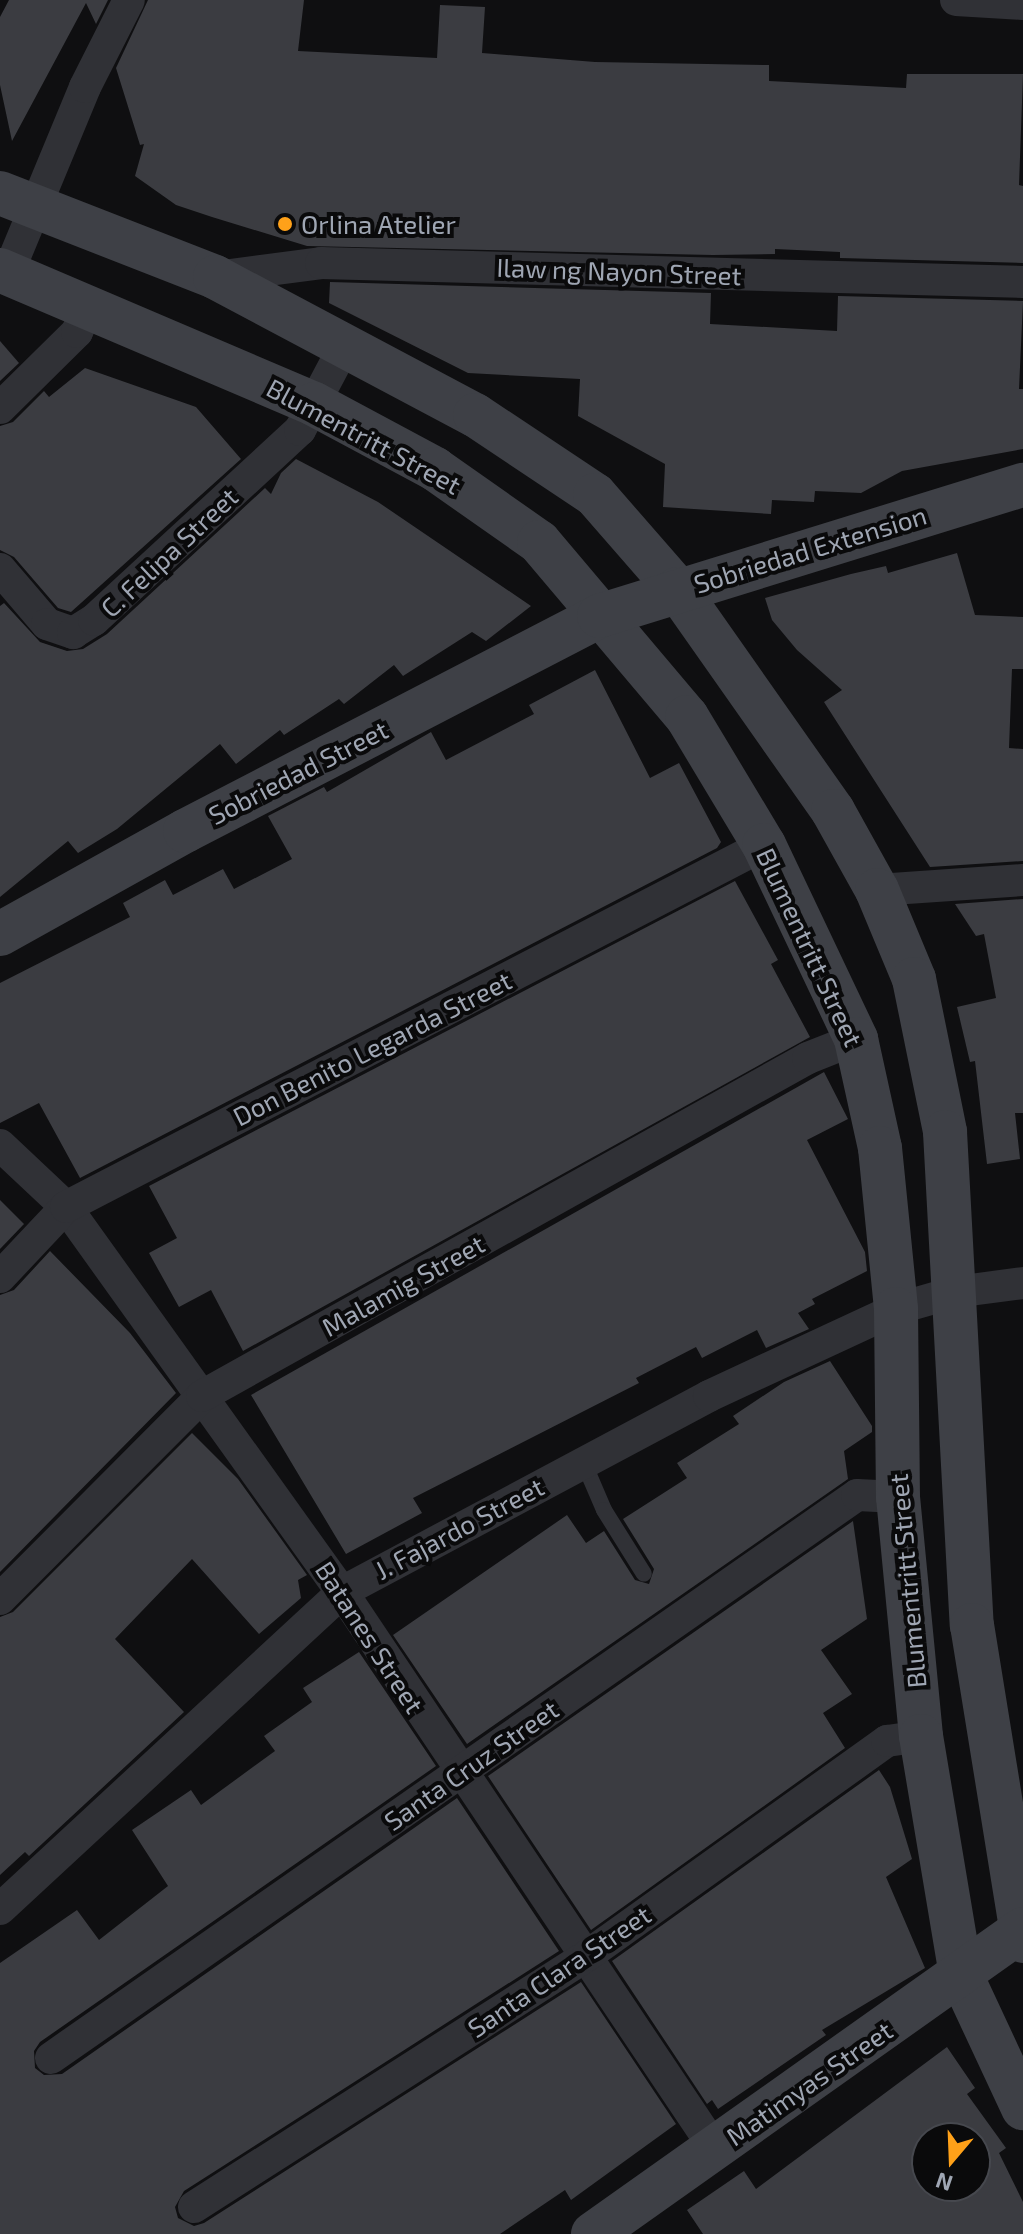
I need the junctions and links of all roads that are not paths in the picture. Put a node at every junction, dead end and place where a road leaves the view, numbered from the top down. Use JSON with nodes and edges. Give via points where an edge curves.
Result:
{"nodes":[{"id":1,"x":129,"y":0,"type":"edge"},
{"id":2,"x":956,"y":0,"type":"edge"},
{"id":3,"x":1023,"y":4,"type":"edge"},
{"id":4,"x":16,"y":200,"type":"edge"},
{"id":5,"x":4,"y":272,"type":"edge"},
{"id":6,"x":215,"y":277,"type":"junction"},
{"id":7,"x":1023,"y":282,"type":"edge"},
{"id":8,"x":89,"y":304,"type":"junction"},
{"id":9,"x":345,"y":345,"type":"junction"},
{"id":10,"x":314,"y":404,"type":"junction"},
{"id":11,"x":0,"y":408,"type":"edge"},
{"id":12,"x":1023,"y":485,"type":"edge"},
{"id":13,"x":4,"y":580,"type":"edge"},
{"id":14,"x":677,"y":589,"type":"junction"},
{"id":15,"x":599,"y":616,"type":"junction"},
{"id":16,"x":764,"y":845,"type":"junction"},
{"id":17,"x":1023,"y":880,"type":"edge"},
{"id":18,"x":877,"y":890,"type":"junction"},
{"id":19,"x":0,"y":934,"type":"edge"},
{"id":20,"x":856,"y":1039,"type":"junction"},
{"id":21,"x":0,"y":1145,"type":"edge"},
{"id":22,"x":66,"y":1207,"type":"junction"},
{"id":23,"x":0,"y":1277,"type":"edge"},
{"id":24,"x":1023,"y":1283,"type":"edge"},
{"id":25,"x":955,"y":1292,"type":"junction"},
{"id":26,"x":896,"y":1309,"type":"junction"},
{"id":27,"x":202,"y":1396,"type":"junction"},
{"id":28,"x":583,"y":1461,"type":"junction"},
{"id":29,"x":898,"y":1497,"type":"junction"},
{"id":30,"x":644,"y":1574,"type":"dead end"},
{"id":31,"x":342,"y":1592,"type":"junction"},
{"id":32,"x":0,"y":1599,"type":"edge"},
{"id":33,"x":921,"y":1736,"type":"junction"},
{"id":34,"x":459,"y":1773,"type":"junction"},
{"id":35,"x":0,"y":1909,"type":"edge"},
{"id":36,"x":1022,"y":1934,"type":"edge"},
{"id":37,"x":588,"y":1955,"type":"junction"},
{"id":38,"x":961,"y":1975,"type":"junction"},
{"id":39,"x":51,"y":2058,"type":"dead end"},
{"id":40,"x":1023,"y":2108,"type":"edge"},
{"id":41,"x":715,"y":2149,"type":"junction"},
{"id":42,"x":194,"y":2207,"type":"dead end"},
{"id":43,"x":593,"y":2234,"type":"edge"}],
"edges":[{"from":1,"to":4,"type":"street"},
{"from":2,"to":3,"type":"street"},
{"from":4,"to":5,"type":"street"},
{"from":4,"to":6,"type":"street"},
{"from":5,"to":8,"type":"street","name":"Blumentritt Street"},
{"from":6,"to":7,"type":"street","name":"Ilaw ng Nayon Street","via":[[321,263]]},
{"from":6,"to":9,"type":"street"},
{"from":8,"to":10,"type":"street","name":"Blumentritt Street"},
{"from":8,"to":11,"type":"street","via":[[69,342]]},
{"from":9,"to":10,"type":"street"},
{"from":9,"to":14,"type":"street","via":[[475,415],[595,495]]},
{"from":10,"to":13,"type":"street","name":"C. Felipa Street","via":[[289,441],[94,620],[73,633],[47,624]]},
{"from":10,"to":15,"type":"street","name":"Blumentritt Street","via":[[435,469],[539,542]]},
{"from":12,"to":14,"type":"street","name":"Sobriedad Extension"},
{"from":14,"to":15,"type":"street","name":"Sobriedad Extension"},
{"from":14,"to":18,"type":"street","via":[[833,811]]},
{"from":15,"to":16,"type":"street","name":"Blumentritt Street","via":[[687,717]]},
{"from":15,"to":19,"type":"street","name":"Sobriedad Street","via":[[185,831]]},
{"from":16,"to":20,"type":"street","name":"Blumentritt Street"},
{"from":16,"to":22,"type":"street","name":"Don Benito Legarda Street"},
{"from":17,"to":18,"type":"street"},
{"from":18,"to":25,"type":"street","via":[[914,979],[942,1117]]},
{"from":20,"to":26,"type":"street","name":"Blumentritt Street","via":[[880,1148]]},
{"from":20,"to":27,"type":"street","name":"Malamig Street","via":[[808,1058]]},
{"from":21,"to":22,"type":"street","name":"Batanes Street"},
{"from":22,"to":23,"type":"street","name":"Don Benito Legarda Street"},
{"from":22,"to":27,"type":"street","name":"Batanes Street"},
{"from":24,"to":25,"type":"street","name":"J. Fajardo Street"},
{"from":25,"to":26,"type":"street","name":"J. Fajardo Street"},
{"from":25,"to":36,"type":"street","via":[[972,1625]]},
{"from":26,"to":28,"type":"street","name":"J. Fajardo Street"},
{"from":26,"to":29,"type":"street","name":"Blumentritt Street"},
{"from":27,"to":31,"type":"street","name":"Batanes Street"},
{"from":27,"to":32,"type":"street","name":"Malamig Street"},
{"from":28,"to":30,"type":"lane","via":[[604,1510]]},
{"from":28,"to":31,"type":"street","name":"J. Fajardo Street"},
{"from":29,"to":33,"type":"street","name":"Blumentritt Street"},
{"from":29,"to":34,"type":"street","name":"Santa Cruz Street","via":[[857,1495]]},
{"from":31,"to":34,"type":"street","name":"Batanes Street"},
{"from":31,"to":35,"type":"street","name":"J. Fajardo Street"},
{"from":33,"to":37,"type":"street","name":"Santa Clara Street","via":[[887,1741]]},
{"from":33,"to":38,"type":"street","name":"Blumentritt Street"},
{"from":34,"to":37,"type":"street","name":"Batanes Street"},
{"from":34,"to":39,"type":"street","name":"Santa Cruz Street"},
{"from":36,"to":38,"type":"street","name":"Matimyas Street"},
{"from":37,"to":41,"type":"street","name":"Batanes Street"},
{"from":37,"to":42,"type":"street","name":"Santa Clara Street"},
{"from":38,"to":40,"type":"street","name":"Blumentritt Street"},
{"from":38,"to":41,"type":"street","name":"Matimyas Street"},
{"from":41,"to":43,"type":"street","name":"Matimyas Street"}]}
